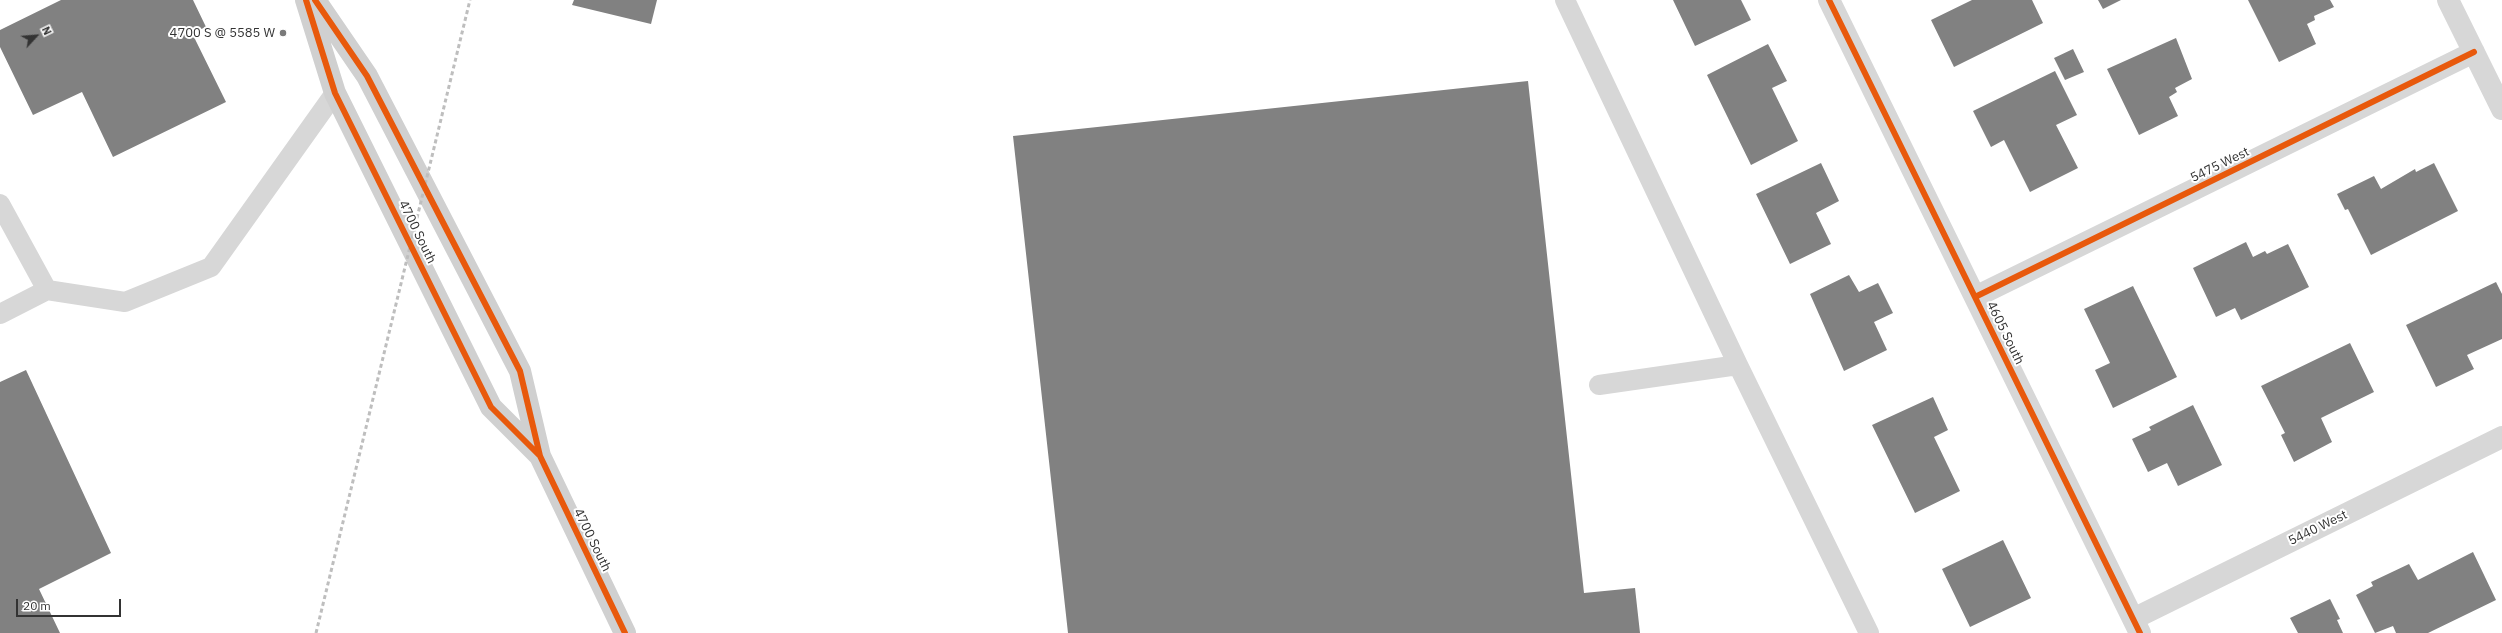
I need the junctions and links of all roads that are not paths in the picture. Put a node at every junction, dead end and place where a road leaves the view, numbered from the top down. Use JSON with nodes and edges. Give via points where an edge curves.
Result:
{"nodes":[{"id":1,"x":306,"y":0,"type":"edge"},
{"id":2,"x":314,"y":0,"type":"edge"},
{"id":3,"x":1565,"y":0,"type":"edge"},
{"id":4,"x":1828,"y":0,"type":"edge"},
{"id":5,"x":2448,"y":0,"type":"edge"},
{"id":6,"x":2474,"y":52,"type":"junction"},
{"id":7,"x":335,"y":93,"type":"junction"},
{"id":8,"x":2502,"y":109,"type":"edge"},
{"id":9,"x":0,"y":204,"type":"edge"},
{"id":10,"x":47,"y":290,"type":"junction"},
{"id":11,"x":1975,"y":297,"type":"junction"},
{"id":12,"x":0,"y":314,"type":"edge"},
{"id":13,"x":1738,"y":365,"type":"junction"},
{"id":14,"x":1599,"y":385,"type":"dead end"},
{"id":15,"x":2502,"y":437,"type":"edge"},
{"id":16,"x":540,"y":456,"type":"junction"},
{"id":17,"x":2137,"y":626,"type":"edge"},
{"id":18,"x":625,"y":633,"type":"edge"},
{"id":19,"x":1869,"y":633,"type":"edge"}],
"edges":[{"from":1,"to":7,"type":"main road","name":"4700 South"},
{"from":2,"to":16,"type":"main road","name":"4700 South","via":[[368,76],[520,371]]},
{"from":3,"to":13,"type":"lane"},
{"from":4,"to":11,"type":"street","name":"4605 South"},
{"from":5,"to":6,"type":"street"},
{"from":6,"to":8,"type":"street"},
{"from":6,"to":11,"type":"street","name":"5475 West"},
{"from":7,"to":10,"type":"lane","via":[[211,267],[125,302]]},
{"from":7,"to":16,"type":"main road","name":"4700 South","via":[[491,407]]},
{"from":9,"to":10,"type":"lane"},
{"from":10,"to":12,"type":"lane"},
{"from":11,"to":17,"type":"street","name":"4605 South"},
{"from":13,"to":14,"type":"lane"},
{"from":13,"to":19,"type":"lane"},
{"from":15,"to":17,"type":"street","name":"5440 West"},
{"from":16,"to":18,"type":"main road","name":"4700 South"}]}
